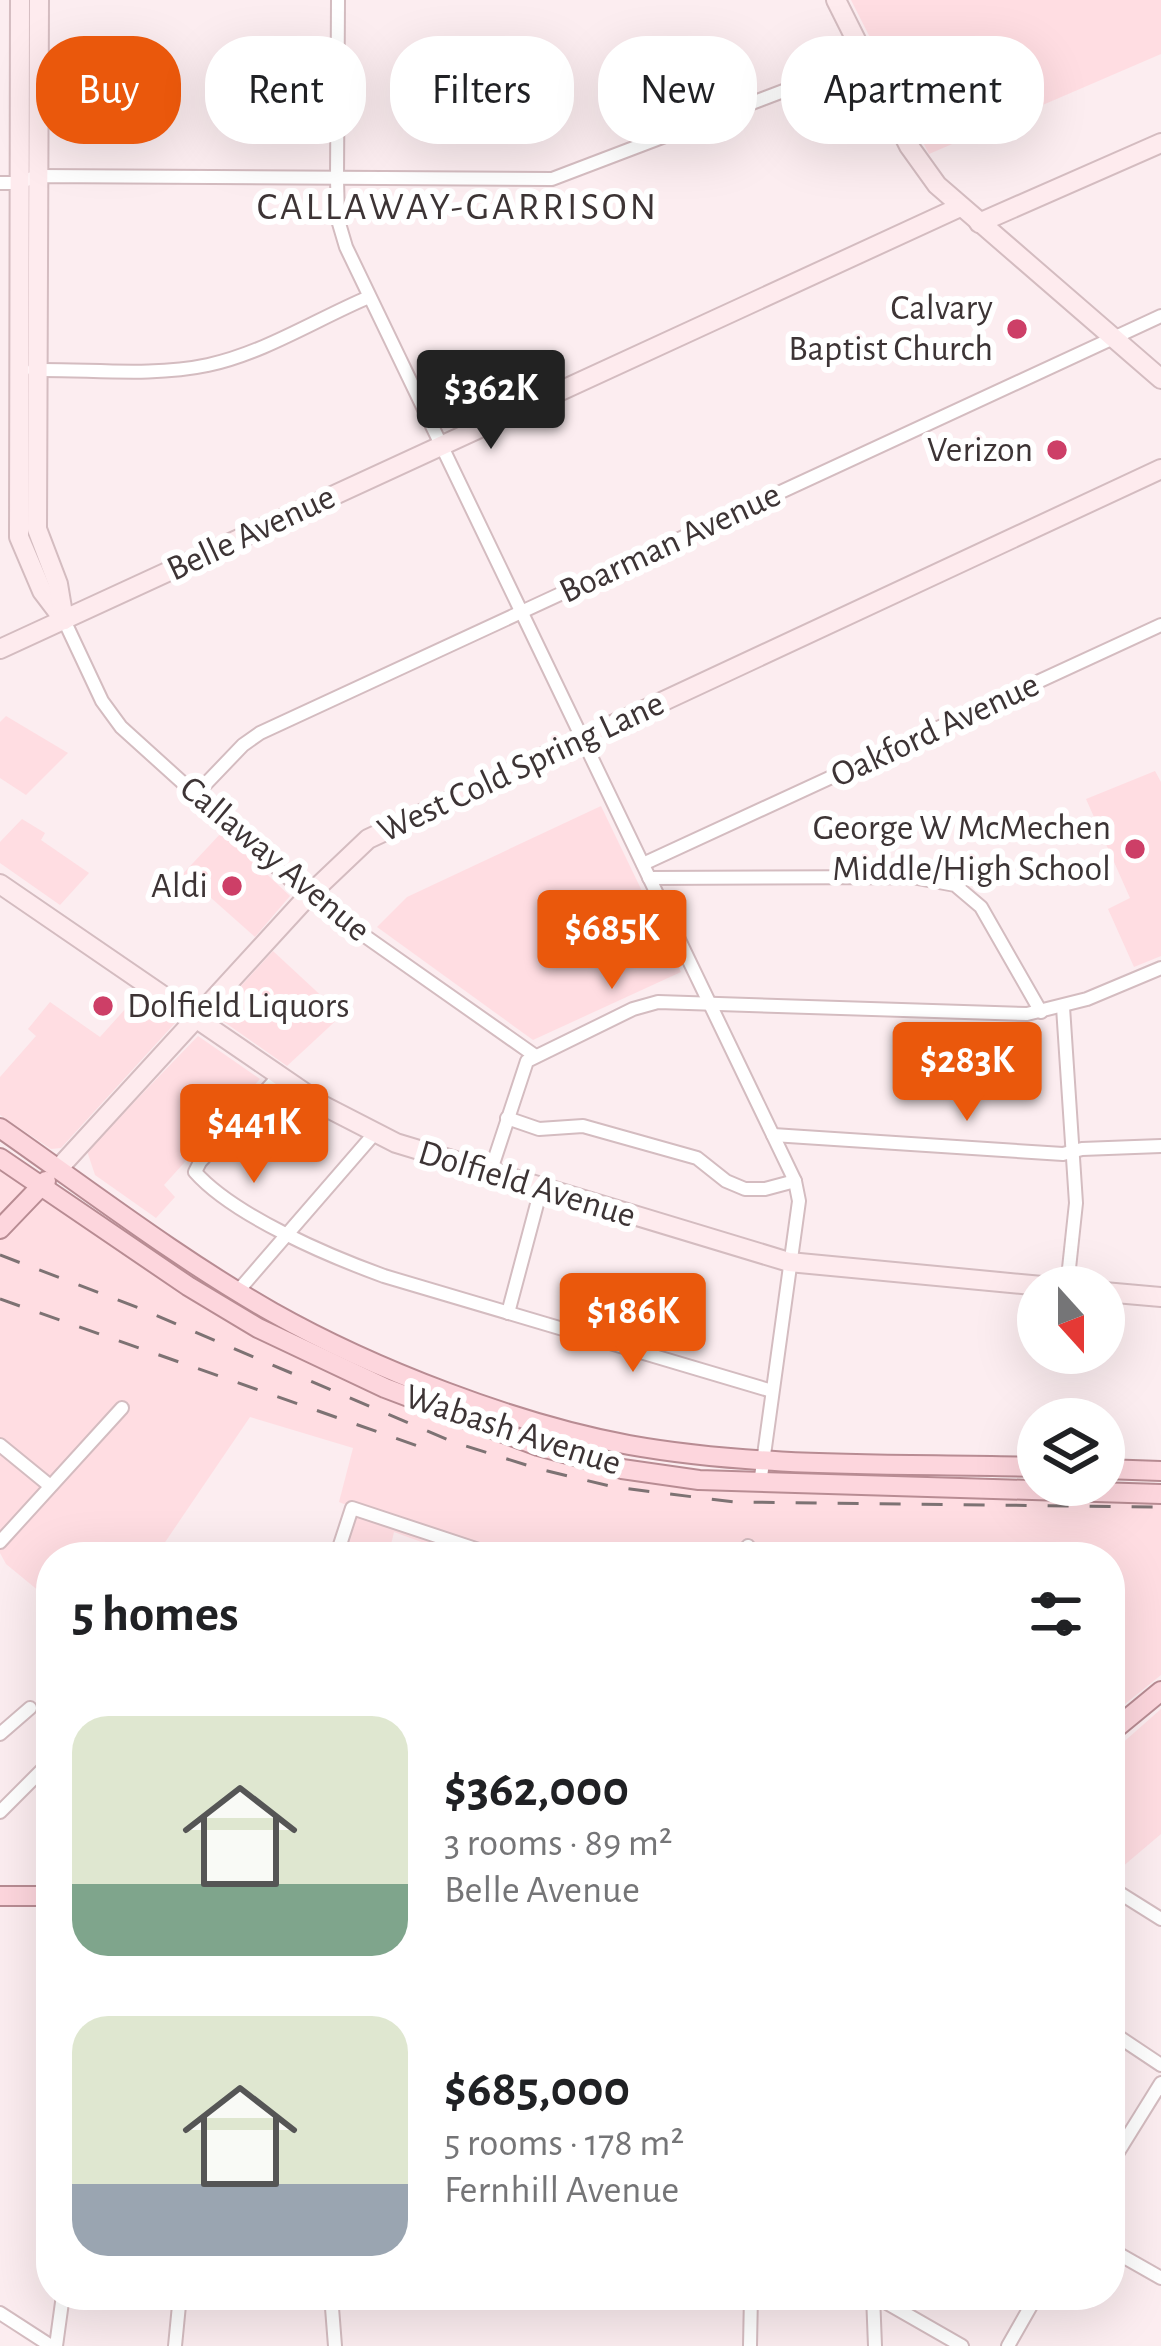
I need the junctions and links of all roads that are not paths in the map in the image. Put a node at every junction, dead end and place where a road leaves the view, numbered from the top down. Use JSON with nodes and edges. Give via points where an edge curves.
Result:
{"nodes":[{"id":1,"x":20,"y":0,"type":"edge"},
{"id":2,"x":38,"y":0,"type":"edge"},
{"id":3,"x":338,"y":0,"type":"edge"},
{"id":4,"x":836,"y":0,"type":"edge"},
{"id":5,"x":854,"y":36,"type":"edge"},
{"id":6,"x":781,"y":91,"type":"edge"},
{"id":7,"x":1161,"y":143,"type":"edge"},
{"id":8,"x":910,"y":144,"type":"edge"},
{"id":9,"x":337,"y":179,"type":"junction"},
{"id":10,"x":19,"y":181,"type":"edge"},
{"id":11,"x":960,"y":207,"type":"junction"},
{"id":12,"x":979,"y":224,"type":"junction"},
{"id":13,"x":369,"y":297,"type":"junction"},
{"id":14,"x":1161,"y":316,"type":"edge"},
{"id":15,"x":1112,"y":338,"type":"junction"},
{"id":16,"x":29,"y":370,"type":"junction"},
{"id":17,"x":1161,"y":379,"type":"edge"},
{"id":18,"x":441,"y":446,"type":"junction"},
{"id":19,"x":1161,"y":470,"type":"edge"},
{"id":20,"x":521,"y":612,"type":"junction"},
{"id":21,"x":64,"y":620,"type":"junction"},
{"id":22,"x":1161,"y":626,"type":"edge"},
{"id":23,"x":0,"y":649,"type":"edge"},
{"id":24,"x":581,"y":738,"type":"junction"},
{"id":25,"x":196,"y":794,"type":"junction"},
{"id":26,"x":646,"y":871,"type":"junction"},
{"id":27,"x":0,"y":884,"type":"edge"},
{"id":28,"x":308,"y":896,"type":"junction"},
{"id":29,"x":1161,"y":968,"type":"edge"},
{"id":30,"x":708,"y":1001,"type":"junction"},
{"id":31,"x":1063,"y":1007,"type":"junction"},
{"id":32,"x":1041,"y":1012,"type":"junction"},
{"id":33,"x":195,"y":1019,"type":"junction"},
{"id":34,"x":534,"y":1055,"type":"junction"},
{"id":35,"x":279,"y":1076,"type":"junction"},
{"id":36,"x":507,"y":1118,"type":"junction"},
{"id":37,"x":0,"y":1128,"type":"edge"},
{"id":38,"x":374,"y":1134,"type":"junction"},
{"id":39,"x":773,"y":1136,"type":"junction"},
{"id":40,"x":1161,"y":1146,"type":"edge"},
{"id":41,"x":1073,"y":1152,"type":"junction"},
{"id":42,"x":0,"y":1158,"type":"edge"},
{"id":43,"x":58,"y":1169,"type":"junction"},
{"id":44,"x":490,"y":1173,"type":"junction"},
{"id":45,"x":795,"y":1181,"type":"junction"},
{"id":46,"x":42,"y":1186,"type":"junction"},
{"id":47,"x":542,"y":1189,"type":"junction"},
{"id":48,"x":0,"y":1229,"type":"edge"},
{"id":49,"x":285,"y":1232,"type":"junction"},
{"id":50,"x":789,"y":1262,"type":"junction"},
{"id":51,"x":1070,"y":1266,"type":"edge"},
{"id":52,"x":1017,"y":1284,"type":"edge"},
{"id":53,"x":238,"y":1291,"type":"junction"},
{"id":54,"x":1125,"y":1294,"type":"edge"},
{"id":55,"x":1161,"y":1297,"type":"edge"},
{"id":56,"x":508,"y":1313,"type":"junction"},
{"id":57,"x":772,"y":1391,"type":"junction"},
{"id":58,"x":122,"y":1408,"type":"dead end"},
{"id":59,"x":0,"y":1445,"type":"edge"},
{"id":60,"x":763,"y":1459,"type":"junction"},
{"id":61,"x":1017,"y":1466,"type":"edge"},
{"id":62,"x":1125,"y":1470,"type":"edge"},
{"id":63,"x":1161,"y":1471,"type":"edge"},
{"id":64,"x":760,"y":1484,"type":"junction"},
{"id":65,"x":49,"y":1485,"type":"junction"},
{"id":66,"x":1017,"y":1488,"type":"edge"},
{"id":67,"x":1125,"y":1492,"type":"edge"},
{"id":68,"x":1161,"y":1494,"type":"edge"},
{"id":69,"x":341,"y":1542,"type":"edge"},
{"id":70,"x":455,"y":1542,"type":"edge"},
{"id":71,"x":0,"y":1543,"type":"edge"},
{"id":72,"x":1161,"y":1691,"type":"edge"},
{"id":73,"x":30,"y":1708,"type":"dead end"},
{"id":74,"x":1125,"y":1721,"type":"edge"},
{"id":75,"x":0,"y":1735,"type":"edge"},
{"id":76,"x":36,"y":1777,"type":"edge"},
{"id":77,"x":0,"y":1812,"type":"edge"},
{"id":78,"x":0,"y":1896,"type":"edge"},
{"id":79,"x":36,"y":1896,"type":"edge"},
{"id":80,"x":1125,"y":1896,"type":"edge"},
{"id":81,"x":1161,"y":1919,"type":"edge"},
{"id":82,"x":1125,"y":2041,"type":"edge"},
{"id":83,"x":1161,"y":2065,"type":"edge"},
{"id":84,"x":1161,"y":2083,"type":"edge"},
{"id":85,"x":1125,"y":2141,"type":"edge"},
{"id":86,"x":1125,"y":2258,"type":"edge"},
{"id":87,"x":1161,"y":2278,"type":"edge"},
{"id":88,"x":60,"y":2310,"type":"edge"},
{"id":89,"x":179,"y":2310,"type":"edge"},
{"id":90,"x":333,"y":2310,"type":"edge"},
{"id":91,"x":751,"y":2310,"type":"edge"},
{"id":92,"x":874,"y":2310,"type":"edge"},
{"id":93,"x":899,"y":2310,"type":"edge"},
{"id":94,"x":1027,"y":2310,"type":"edge"},
{"id":95,"x":0,"y":2312,"type":"edge"},
{"id":96,"x":54,"y":2346,"type":"edge"},
{"id":97,"x":175,"y":2346,"type":"edge"},
{"id":98,"x":335,"y":2346,"type":"edge"},
{"id":99,"x":750,"y":2346,"type":"edge"},
{"id":100,"x":875,"y":2346,"type":"edge"},
{"id":101,"x":962,"y":2346,"type":"edge"},
{"id":102,"x":1007,"y":2346,"type":"edge"}],
"edges":[{"from":1,"to":10,"type":"street","name":"Callaway Avenue"},
{"from":2,"to":10,"type":"street","name":"Callaway Avenue"},
{"from":3,"to":9,"type":"street"},
{"from":4,"to":5,"type":"street"},
{"from":6,"to":9,"type":"street","via":[[560,177]]},
{"from":7,"to":12,"type":"street"},
{"from":8,"to":11,"type":"street"},
{"from":9,"to":10,"type":"street"},
{"from":9,"to":13,"type":"street","via":[[340,229]]},
{"from":10,"to":16,"type":"street","name":"Callaway Avenue"},
{"from":11,"to":12,"type":"street"},
{"from":11,"to":18,"type":"street","name":"Belle Avenue"},
{"from":12,"to":15,"type":"street"},
{"from":13,"to":16,"type":"street","via":[[211,364]]},
{"from":13,"to":18,"type":"street"},
{"from":14,"to":15,"type":"street","name":"Boarman Avenue"},
{"from":15,"to":17,"type":"street"},
{"from":15,"to":20,"type":"street","name":"Boarman Avenue"},
{"from":16,"to":21,"type":"street","name":"Callaway Avenue","via":[[28,533],[58,584]]},
{"from":18,"to":20,"type":"street"},
{"from":18,"to":21,"type":"street","name":"Belle Avenue"},
{"from":19,"to":24,"type":"street","name":"West Cold Spring Lane"},
{"from":20,"to":24,"type":"street"},
{"from":20,"to":25,"type":"street","name":"Boarman Avenue","via":[[260,733]]},
{"from":21,"to":23,"type":"street","name":"Belle Avenue"},
{"from":21,"to":25,"type":"street","name":"Callaway Avenue","via":[[112,716]]},
{"from":22,"to":26,"type":"street","name":"Oakford Avenue"},
{"from":24,"to":26,"type":"street"},
{"from":24,"to":28,"type":"street","name":"West Cold Spring Lane","via":[[385,829]]},
{"from":25,"to":28,"type":"street","name":"Callaway Avenue"},
{"from":26,"to":30,"type":"street"},
{"from":26,"to":32,"type":"street","via":[[955,885],[981,907]]},
{"from":27,"to":33,"type":"street","name":"Dolfield Avenue"},
{"from":28,"to":33,"type":"street","name":"West Cold Spring Lane"},
{"from":28,"to":34,"type":"street","name":"Callaway Avenue"},
{"from":29,"to":31,"type":"street"},
{"from":30,"to":32,"type":"street"},
{"from":30,"to":34,"type":"street","via":[[645,1004]]},
{"from":30,"to":39,"type":"street"},
{"from":31,"to":32,"type":"street"},
{"from":31,"to":41,"type":"street"},
{"from":33,"to":35,"type":"street","name":"Dolfield Avenue"},
{"from":33,"to":43,"type":"street","name":"West Cold Spring Lane"},
{"from":34,"to":36,"type":"street","via":[[521,1069]]},
{"from":35,"to":38,"type":"street","name":"Dolfield Avenue"},
{"from":35,"to":49,"type":"street","via":[[195,1172]]},
{"from":36,"to":44,"type":"street"},
{"from":36,"to":45,"type":"street","via":[[539,1129],[583,1126],[698,1158],[745,1190]]},
{"from":37,"to":43,"type":"main road","name":"Wabash Avenue"},
{"from":38,"to":44,"type":"street","name":"Dolfield Avenue"},
{"from":38,"to":49,"type":"street"},
{"from":39,"to":41,"type":"street"},
{"from":39,"to":45,"type":"street"},
{"from":40,"to":41,"type":"street"},
{"from":41,"to":51,"type":"street"},
{"from":42,"to":46,"type":"main road","name":"Wabash Avenue"},
{"from":43,"to":46,"type":"main road","name":"West Cold Spring Lane"},
{"from":43,"to":53,"type":"main road","name":"Wabash Avenue"},
{"from":44,"to":47,"type":"street","name":"Dolfield Avenue"},
{"from":45,"to":50,"type":"street"},
{"from":46,"to":48,"type":"main road","name":"West Cold Spring Lane"},
{"from":46,"to":64,"type":"main road","name":"Wabash Avenue","via":[[227,1310],[385,1388],[580,1458]]},
{"from":47,"to":50,"type":"street","name":"Dolfield Avenue"},
{"from":47,"to":56,"type":"street"},
{"from":49,"to":53,"type":"street"},
{"from":49,"to":56,"type":"street","via":[[384,1276]]},
{"from":50,"to":52,"type":"street","name":"Dolfield Avenue"},
{"from":50,"to":57,"type":"street"},
{"from":53,"to":60,"type":"main road","name":"Wabash Avenue","via":[[344,1348],[523,1416],[628,1445]]},
{"from":54,"to":55,"type":"street"},
{"from":56,"to":57,"type":"street"},
{"from":57,"to":60,"type":"street"},
{"from":58,"to":65,"type":"street"},
{"from":59,"to":65,"type":"street"},
{"from":60,"to":61,"type":"main road","name":"Wabash Avenue"},
{"from":60,"to":64,"type":"street"},
{"from":62,"to":63,"type":"main road"},
{"from":64,"to":66,"type":"main road","name":"Wabash Avenue"},
{"from":65,"to":71,"type":"street"},
{"from":67,"to":68,"type":"main road","name":"Wabash Avenue"},
{"from":69,"to":70,"type":"street","via":[[352,1508]]},
{"from":72,"to":74,"type":"main road"},
{"from":73,"to":75,"type":"street"},
{"from":76,"to":77,"type":"street"},
{"from":78,"to":79,"type":"main road"},
{"from":80,"to":81,"type":"street"},
{"from":82,"to":83,"type":"street"},
{"from":84,"to":85,"type":"street"},
{"from":86,"to":87,"type":"street"},
{"from":88,"to":96,"type":"street"},
{"from":89,"to":97,"type":"street"},
{"from":90,"to":98,"type":"street"},
{"from":91,"to":99,"type":"street"},
{"from":92,"to":100,"type":"street"},
{"from":93,"to":101,"type":"street"},
{"from":94,"to":102,"type":"street"},
{"from":95,"to":96,"type":"street"}]}
